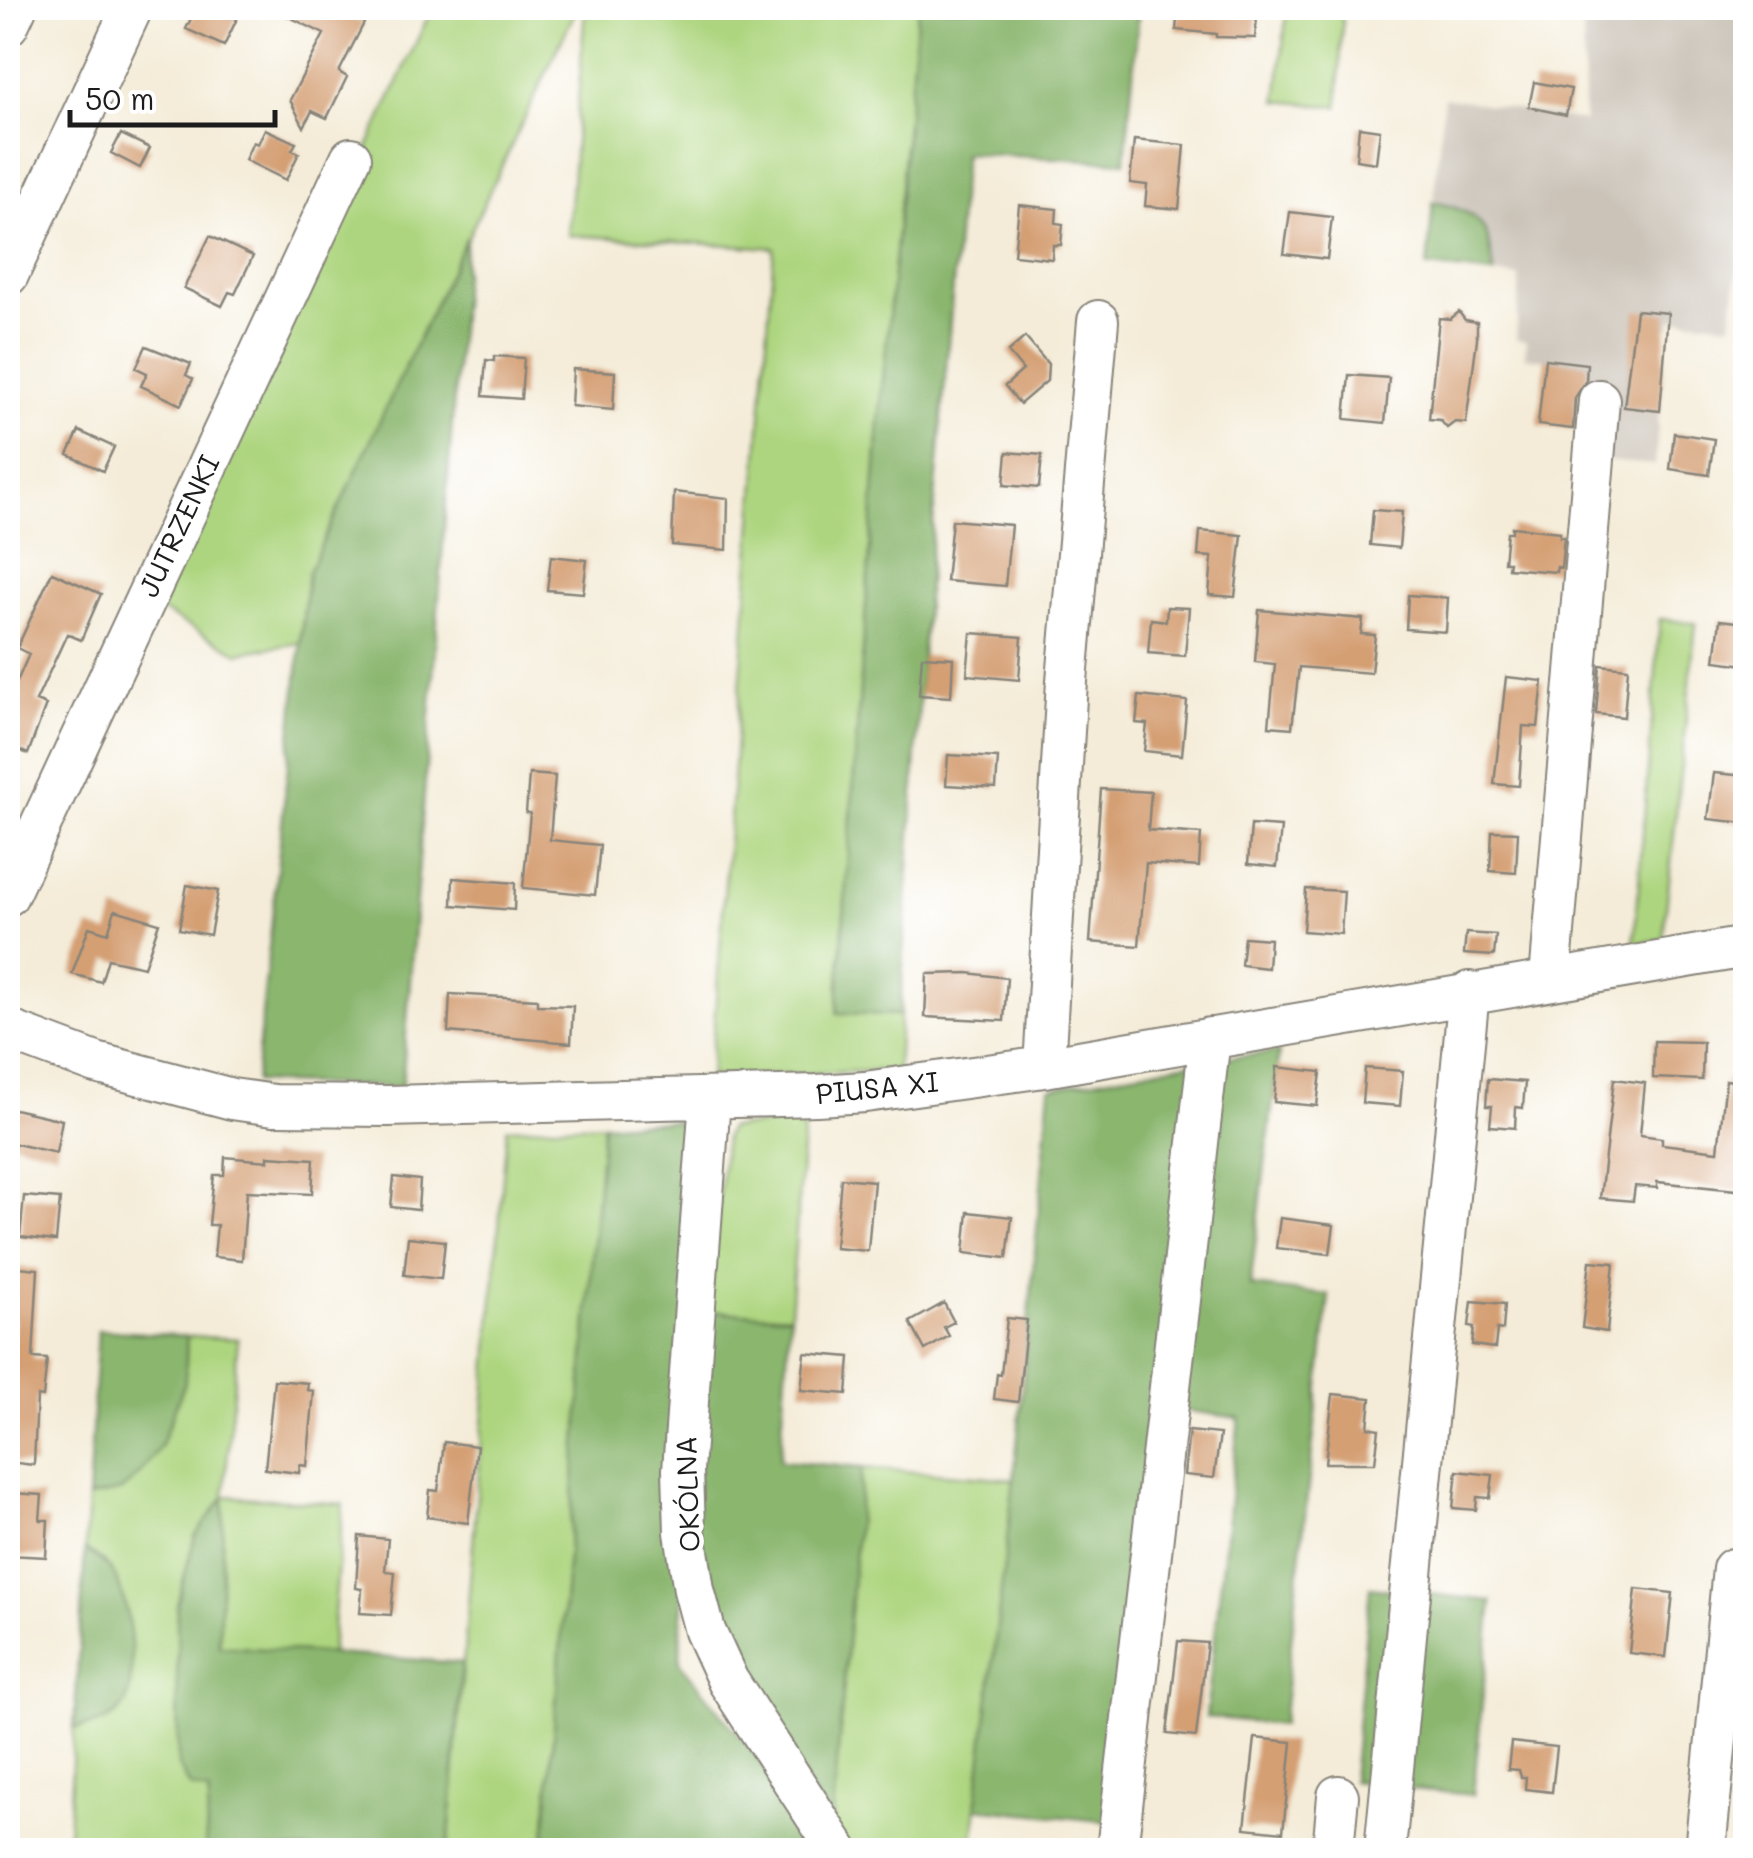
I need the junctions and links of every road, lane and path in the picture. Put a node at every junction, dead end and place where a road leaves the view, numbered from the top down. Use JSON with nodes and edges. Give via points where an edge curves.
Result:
{"nodes":[{"id":1,"x":16,"y":8,"type":"edge"},
{"id":2,"x":132,"y":8,"type":"edge"},
{"id":3,"x":8,"y":25,"type":"edge"},
{"id":4,"x":351,"y":158,"type":"dead end"},
{"id":5,"x":8,"y":274,"type":"edge"},
{"id":6,"x":1098,"y":321,"type":"dead end"},
{"id":7,"x":1106,"y":372,"type":"dead end"},
{"id":8,"x":1600,"y":400,"type":"dead end"},
{"id":9,"x":8,"y":895,"type":"edge"},
{"id":10,"x":1746,"y":947,"type":"edge"},
{"id":11,"x":1550,"y":979,"type":"junction"},
{"id":12,"x":1469,"y":992,"type":"junction"},
{"id":13,"x":8,"y":1030,"type":"edge"},
{"id":14,"x":1210,"y":1038,"type":"junction"},
{"id":15,"x":1054,"y":1065,"type":"junction"},
{"id":16,"x":710,"y":1099,"type":"junction"},
{"id":17,"x":1733,"y":1569,"type":"dead end"},
{"id":18,"x":1338,"y":1796,"type":"dead end"},
{"id":19,"x":837,"y":1849,"type":"edge"},
{"id":20,"x":1117,"y":1850,"type":"edge"},
{"id":21,"x":1333,"y":1850,"type":"edge"},
{"id":22,"x":1386,"y":1850,"type":"edge"},
{"id":23,"x":1705,"y":1850,"type":"edge"}],
"edges":[{"from":1,"to":3,"type":"street"},
{"from":2,"to":5,"type":"street"},
{"from":4,"to":9,"type":"street","name":"JUTRZENKI"},
{"from":6,"to":15,"type":"street","via":[[1067,681]]},
{"from":7,"to":15,"type":"street"},
{"from":8,"to":11,"type":"street"},
{"from":10,"to":11,"type":"street","name":"PIUSA XI"},
{"from":11,"to":12,"type":"street","name":"PIUSA XI"},
{"from":12,"to":14,"type":"street","name":"PIUSA XI"},
{"from":12,"to":22,"type":"street"},
{"from":13,"to":16,"type":"street","name":"PIUSA XI","via":[[96,1063],[274,1105]]},
{"from":14,"to":15,"type":"street","name":"PIUSA XI"},
{"from":14,"to":20,"type":"street"},
{"from":15,"to":16,"type":"street","name":"PIUSA XI","via":[[864,1092]]},
{"from":16,"to":19,"type":"street","name":"OKÓLNA","via":[[683,1470],[694,1590],[728,1681]]},
{"from":17,"to":23,"type":"street"},
{"from":18,"to":21,"type":"street"}]}
